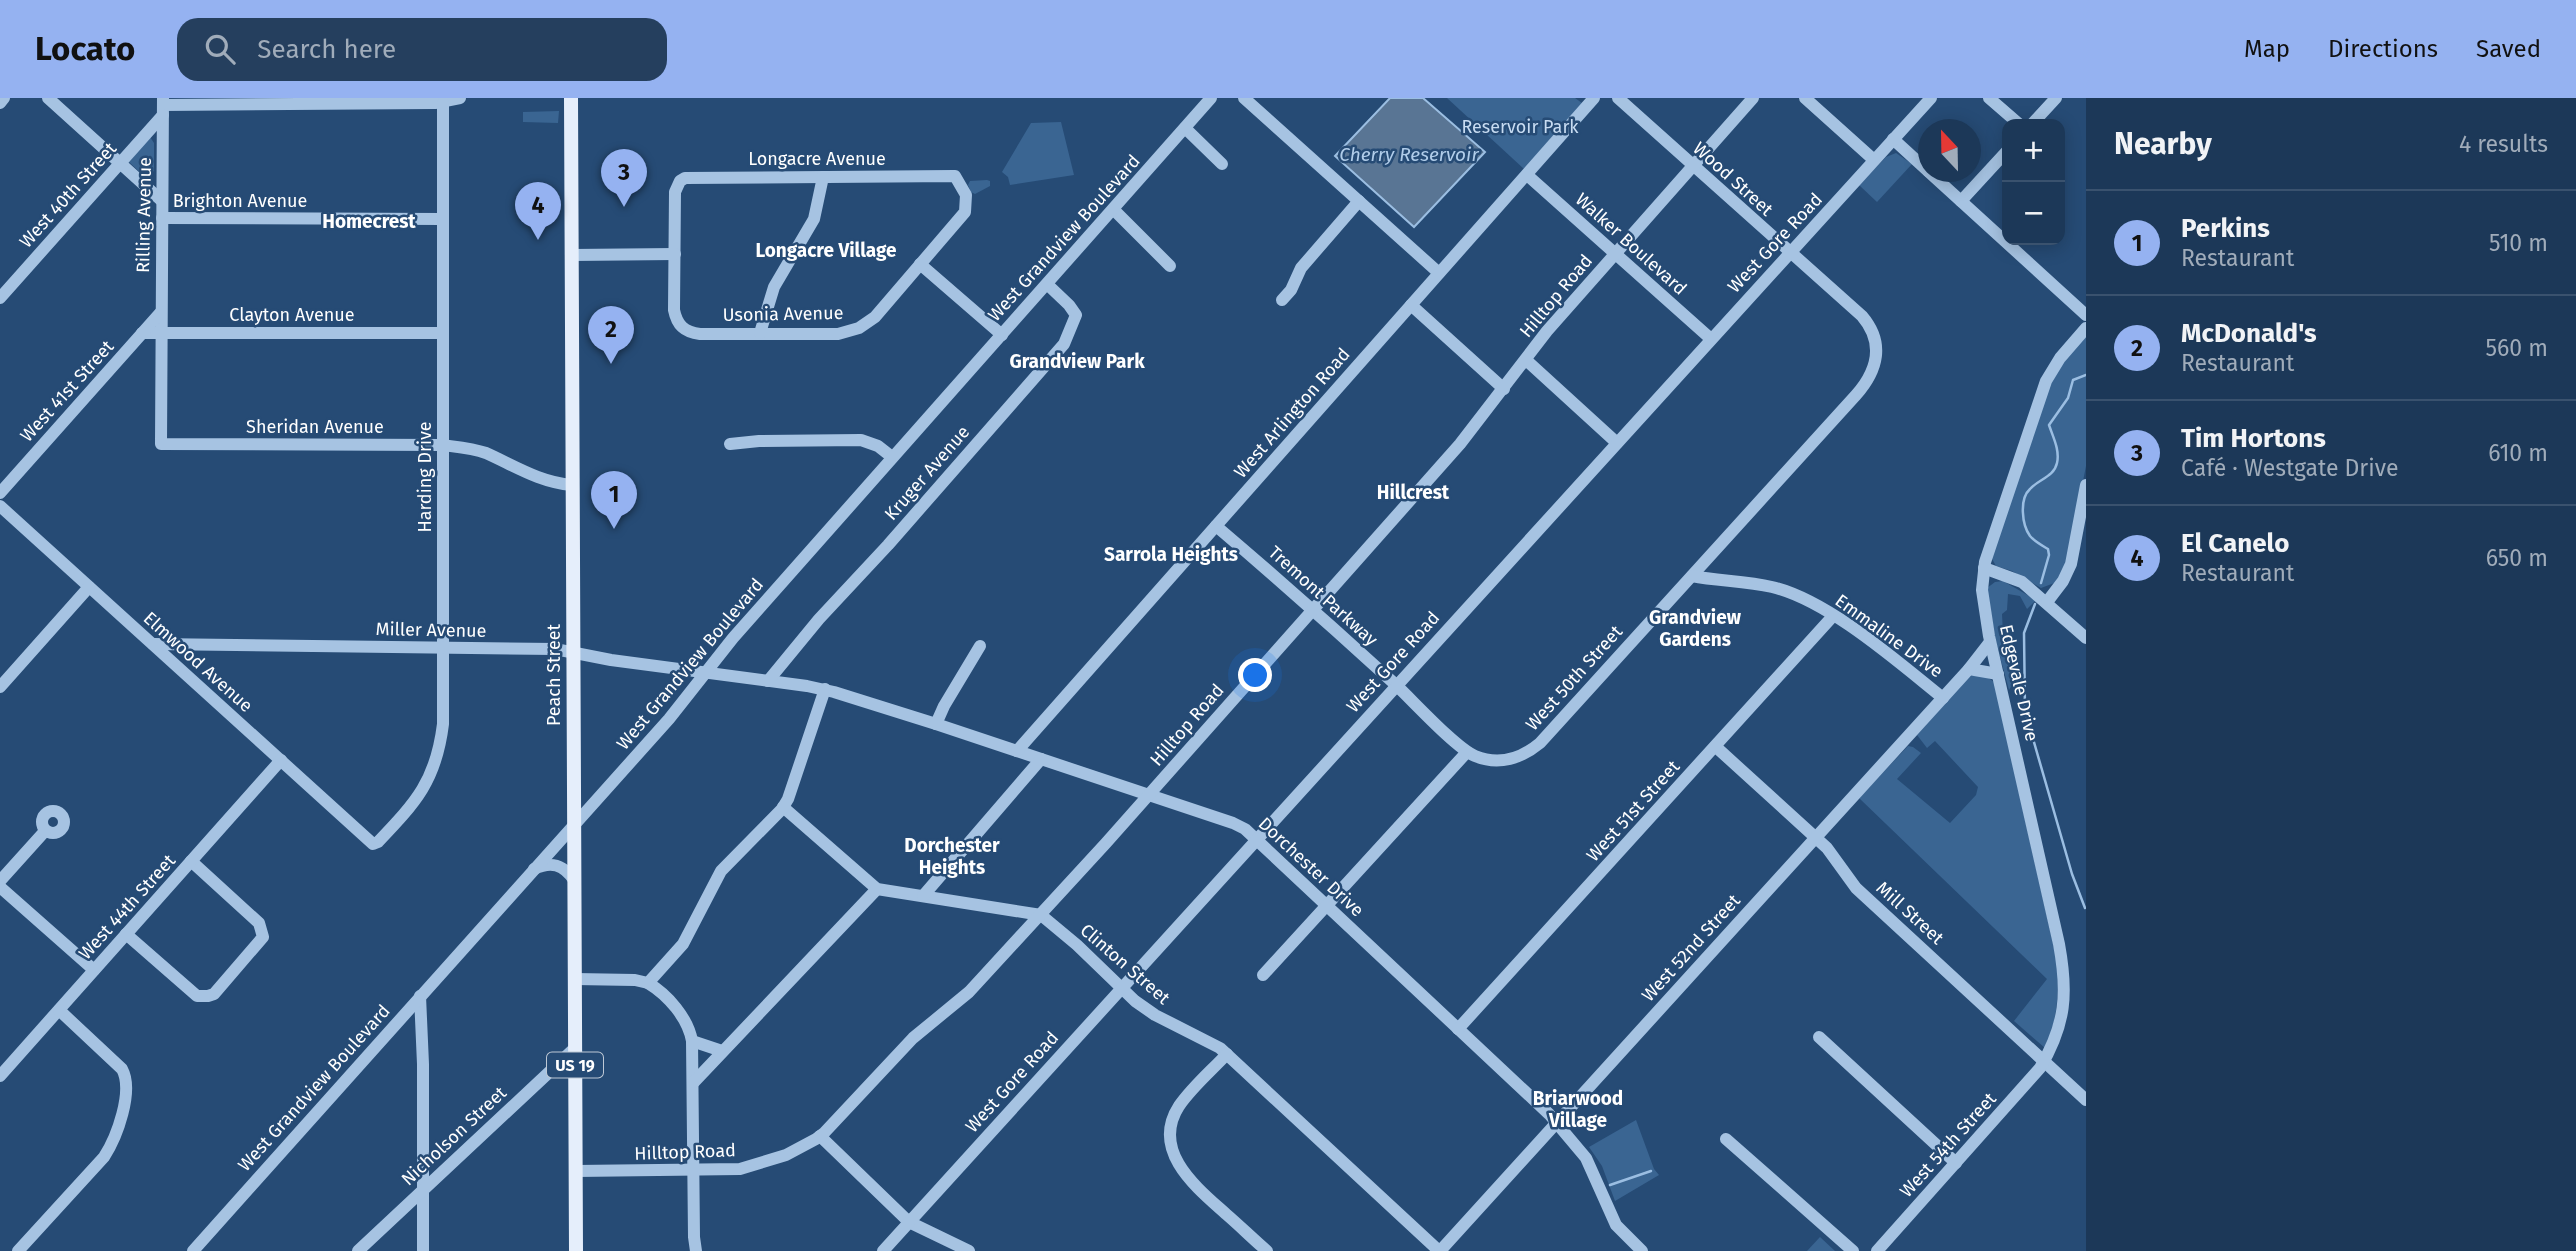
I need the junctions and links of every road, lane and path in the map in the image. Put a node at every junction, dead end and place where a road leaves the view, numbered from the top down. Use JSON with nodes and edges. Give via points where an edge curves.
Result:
{"nodes":[{"id":1,"x":4,"y":98,"type":"edge"},
{"id":2,"x":48,"y":98,"type":"edge"},
{"id":3,"x":460,"y":98,"type":"edge"},
{"id":4,"x":571,"y":98,"type":"edge"},
{"id":5,"x":1211,"y":98,"type":"edge"},
{"id":6,"x":1244,"y":98,"type":"edge"},
{"id":7,"x":1593,"y":98,"type":"edge"},
{"id":8,"x":1618,"y":98,"type":"edge"},
{"id":9,"x":1753,"y":98,"type":"edge"},
{"id":10,"x":1805,"y":98,"type":"edge"},
{"id":11,"x":1931,"y":98,"type":"edge"},
{"id":12,"x":1989,"y":98,"type":"edge"},
{"id":13,"x":2056,"y":98,"type":"edge"},
{"id":14,"x":0,"y":103,"type":"edge"},
{"id":15,"x":443,"y":103,"type":"junction"},
{"id":16,"x":163,"y":106,"type":"edge"},
{"id":17,"x":2013,"y":119,"type":"edge"},
{"id":18,"x":2037,"y":119,"type":"edge"},
{"id":19,"x":1185,"y":128,"type":"junction"},
{"id":20,"x":1893,"y":139,"type":"junction"},
{"id":21,"x":2002,"y":156,"type":"edge"},
{"id":22,"x":1874,"y":160,"type":"junction"},
{"id":23,"x":1918,"y":161,"type":"edge"},
{"id":24,"x":120,"y":163,"type":"junction"},
{"id":25,"x":1222,"y":164,"type":"dead end"},
{"id":26,"x":1693,"y":166,"type":"junction"},
{"id":27,"x":1527,"y":175,"type":"junction"},
{"id":28,"x":956,"y":176,"type":"joint"},
{"id":29,"x":823,"y":177,"type":"junction"},
{"id":30,"x":1941,"y":182,"type":"edge"},
{"id":31,"x":162,"y":201,"type":"junction"},
{"id":32,"x":1359,"y":201,"type":"junction"},
{"id":33,"x":1961,"y":201,"type":"junction"},
{"id":34,"x":1114,"y":210,"type":"junction"},
{"id":35,"x":162,"y":218,"type":"junction"},
{"id":36,"x":443,"y":219,"type":"junction"},
{"id":37,"x":1615,"y":253,"type":"junction"},
{"id":38,"x":1789,"y":253,"type":"junction"},
{"id":39,"x":675,"y":254,"type":"junction"},
{"id":40,"x":572,"y":255,"type":"junction"},
{"id":41,"x":920,"y":264,"type":"junction"},
{"id":42,"x":1170,"y":265,"type":"dead end"},
{"id":43,"x":1439,"y":273,"type":"junction"},
{"id":44,"x":1048,"y":285,"type":"junction"},
{"id":45,"x":0,"y":298,"type":"edge"},
{"id":46,"x":1282,"y":300,"type":"dead end"},
{"id":47,"x":1411,"y":305,"type":"junction"},
{"id":48,"x":161,"y":312,"type":"junction"},
{"id":49,"x":2086,"y":315,"type":"edge"},
{"id":50,"x":2086,"y":328,"type":"edge"},
{"id":51,"x":443,"y":332,"type":"junction"},
{"id":52,"x":142,"y":333,"type":"junction"},
{"id":53,"x":161,"y":333,"type":"junction"},
{"id":54,"x":760,"y":333,"type":"junction"},
{"id":55,"x":1002,"y":335,"type":"junction"},
{"id":56,"x":1711,"y":339,"type":"junction"},
{"id":57,"x":1877,"y":348,"type":"joint"},
{"id":58,"x":1526,"y":360,"type":"junction"},
{"id":59,"x":1504,"y":388,"type":"junction"},
{"id":60,"x":1617,"y":443,"type":"junction"},
{"id":61,"x":730,"y":444,"type":"dead end"},
{"id":62,"x":442,"y":445,"type":"junction"},
{"id":63,"x":892,"y":457,"type":"junction"},
{"id":64,"x":572,"y":485,"type":"junction"},
{"id":65,"x":2086,"y":485,"type":"edge"},
{"id":66,"x":0,"y":493,"type":"edge"},
{"id":67,"x":0,"y":506,"type":"edge"},
{"id":68,"x":2083,"y":521,"type":"edge"},
{"id":69,"x":1216,"y":526,"type":"junction"},
{"id":70,"x":1984,"y":568,"type":"junction"},
{"id":71,"x":1692,"y":576,"type":"junction"},
{"id":72,"x":89,"y":587,"type":"junction"},
{"id":73,"x":2047,"y":601,"type":"junction"},
{"id":74,"x":1312,"y":610,"type":"junction"},
{"id":75,"x":1833,"y":616,"type":"junction"},
{"id":76,"x":2086,"y":638,"type":"edge"},
{"id":77,"x":1990,"y":642,"type":"junction"},
{"id":78,"x":153,"y":643,"type":"junction"},
{"id":79,"x":980,"y":646,"type":"dead end"},
{"id":80,"x":443,"y":648,"type":"junction"},
{"id":81,"x":573,"y":653,"type":"junction"},
{"id":82,"x":1969,"y":669,"type":"junction"},
{"id":83,"x":706,"y":672,"type":"junction"},
{"id":84,"x":1998,"y":674,"type":"junction"},
{"id":85,"x":768,"y":681,"type":"junction"},
{"id":86,"x":1396,"y":685,"type":"junction"},
{"id":87,"x":0,"y":687,"type":"edge"},
{"id":88,"x":825,"y":689,"type":"junction"},
{"id":89,"x":1942,"y":698,"type":"junction"},
{"id":90,"x":936,"y":724,"type":"junction"},
{"id":91,"x":1716,"y":747,"type":"junction"},
{"id":92,"x":1017,"y":751,"type":"junction"},
{"id":93,"x":1467,"y":752,"type":"junction"},
{"id":94,"x":281,"y":760,"type":"junction"},
{"id":95,"x":1041,"y":760,"type":"junction"},
{"id":96,"x":1149,"y":795,"type":"junction"},
{"id":97,"x":783,"y":807,"type":"junction"},
{"id":98,"x":574,"y":823,"type":"junction"},
{"id":99,"x":45,"y":831,"type":"dead end"},
{"id":100,"x":1814,"y":838,"type":"junction"},
{"id":101,"x":1255,"y":839,"type":"junction"},
{"id":102,"x":373,"y":844,"type":"joint"},
{"id":103,"x":191,"y":861,"type":"junction"},
{"id":104,"x":534,"y":869,"type":"junction"},
{"id":105,"x":574,"y":880,"type":"junction"},
{"id":106,"x":0,"y":881,"type":"edge"},
{"id":107,"x":0,"y":887,"type":"edge"},
{"id":108,"x":877,"y":889,"type":"junction"},
{"id":109,"x":923,"y":896,"type":"junction"},
{"id":110,"x":1326,"y":906,"type":"junction"},
{"id":111,"x":1041,"y":915,"type":"junction"},
{"id":112,"x":126,"y":934,"type":"junction"},
{"id":113,"x":94,"y":970,"type":"junction"},
{"id":114,"x":1263,"y":975,"type":"dead end"},
{"id":115,"x":575,"y":979,"type":"junction"},
{"id":116,"x":649,"y":983,"type":"junction"},
{"id":117,"x":1122,"y":987,"type":"junction"},
{"id":118,"x":420,"y":996,"type":"junction"},
{"id":119,"x":59,"y":1010,"type":"junction"},
{"id":120,"x":1458,"y":1029,"type":"junction"},
{"id":121,"x":1819,"y":1037,"type":"dead end"},
{"id":122,"x":692,"y":1041,"type":"junction"},
{"id":123,"x":575,"y":1048,"type":"junction"},
{"id":124,"x":722,"y":1051,"type":"junction"},
{"id":125,"x":1227,"y":1054,"type":"junction"},
{"id":126,"x":2044,"y":1061,"type":"junction"},
{"id":127,"x":0,"y":1076,"type":"edge"},
{"id":128,"x":694,"y":1082,"type":"junction"},
{"id":129,"x":2086,"y":1100,"type":"edge"},
{"id":130,"x":1556,"y":1122,"type":"junction"},
{"id":131,"x":821,"y":1136,"type":"junction"},
{"id":132,"x":1726,"y":1139,"type":"dead end"},
{"id":133,"x":1956,"y":1163,"type":"junction"},
{"id":134,"x":694,"y":1169,"type":"junction"},
{"id":135,"x":576,"y":1171,"type":"junction"},
{"id":136,"x":422,"y":1190,"type":"junction"},
{"id":137,"x":909,"y":1222,"type":"junction"},
{"id":138,"x":18,"y":1251,"type":"edge"},
{"id":139,"x":192,"y":1251,"type":"edge"},
{"id":140,"x":358,"y":1251,"type":"edge"},
{"id":141,"x":422,"y":1251,"type":"edge"},
{"id":142,"x":576,"y":1251,"type":"edge"},
{"id":143,"x":696,"y":1251,"type":"edge"},
{"id":144,"x":883,"y":1251,"type":"edge"},
{"id":145,"x":969,"y":1251,"type":"edge"},
{"id":146,"x":1267,"y":1251,"type":"edge"},
{"id":147,"x":1440,"y":1251,"type":"edge"},
{"id":148,"x":1642,"y":1251,"type":"edge"},
{"id":149,"x":1853,"y":1251,"type":"edge"},
{"id":150,"x":1877,"y":1251,"type":"edge"}],
"edges":[{"from":1,"to":14,"type":"street"},
{"from":2,"to":24,"type":"street"},
{"from":3,"to":15,"type":"street"},
{"from":4,"to":40,"type":"main road","name":"Peach Street","number":"US 19"},
{"from":5,"to":19,"type":"street","name":"West Grandview Boulevard"},
{"from":6,"to":32,"type":"street"},
{"from":7,"to":27,"type":"street","name":"West Arlington Road"},
{"from":8,"to":26,"type":"street","name":"Wood Street"},
{"from":9,"to":26,"type":"street","name":"Hilltop Road"},
{"from":10,"to":22,"type":"street"},
{"from":11,"to":20,"type":"street","name":"West Gore Road"},
{"from":12,"to":17,"type":"street"},
{"from":13,"to":18,"type":"street"},
{"from":15,"to":16,"type":"street"},
{"from":15,"to":36,"type":"street","name":"Harding Drive"},
{"from":16,"to":24,"type":"street","name":"West 40th Street"},
{"from":16,"to":31,"type":"street","name":"Rilling Avenue"},
{"from":19,"to":25,"type":"street"},
{"from":19,"to":34,"type":"street","name":"West Grandview Boulevard"},
{"from":20,"to":22,"type":"street","name":"West Gore Road"},
{"from":20,"to":23,"type":"street"},
{"from":21,"to":33,"type":"street"},
{"from":22,"to":38,"type":"street","name":"West Gore Road"},
{"from":24,"to":31,"type":"street"},
{"from":24,"to":45,"type":"street","name":"West 40th Street"},
{"from":26,"to":37,"type":"street","name":"Hilltop Road"},
{"from":26,"to":38,"type":"street","name":"Wood Street"},
{"from":27,"to":37,"type":"street","name":"Walker Boulevard"},
{"from":27,"to":43,"type":"street","name":"West Arlington Road"},
{"from":28,"to":29,"type":"street","name":"Longacre Avenue"},
{"from":28,"to":41,"type":"street","name":"Usonia Avenue","via":[[967,207]]},
{"from":29,"to":39,"type":"street","name":"Longacre Avenue","via":[[691,177],[680,181],[675,192]]},
{"from":29,"to":54,"type":"street","via":[[814,219],[774,287]]},
{"from":30,"to":33,"type":"street"},
{"from":31,"to":35,"type":"street","name":"Rilling Avenue"},
{"from":32,"to":43,"type":"street"},
{"from":32,"to":46,"type":"street","via":[[1301,268]]},
{"from":33,"to":49,"type":"street"},
{"from":34,"to":42,"type":"street"},
{"from":34,"to":44,"type":"street","name":"West Grandview Boulevard"},
{"from":35,"to":36,"type":"street","name":"Brighton Avenue"},
{"from":35,"to":48,"type":"street","name":"Rilling Avenue"},
{"from":36,"to":51,"type":"street","name":"Harding Drive"},
{"from":37,"to":56,"type":"street","name":"Walker Boulevard"},
{"from":37,"to":58,"type":"street","name":"Hilltop Road"},
{"from":38,"to":56,"type":"street","name":"West Gore Road"},
{"from":38,"to":57,"type":"street","name":"Wood Street","via":[[1862,316]]},
{"from":39,"to":40,"type":"street"},
{"from":39,"to":54,"type":"street","name":"Usonia Avenue","via":[[674,310],[681,327],[700,334]]},
{"from":40,"to":64,"type":"main road","name":"Peach Street","number":"US 19"},
{"from":41,"to":54,"type":"street","name":"Usonia Avenue","via":[[875,317],[859,328],[838,334]]},
{"from":41,"to":55,"type":"street"},
{"from":43,"to":47,"type":"street","name":"West Arlington Road"},
{"from":44,"to":55,"type":"street","name":"West Grandview Boulevard"},
{"from":44,"to":85,"type":"street","name":"Kruger Avenue","via":[[1076,315],[1064,344]]},
{"from":47,"to":59,"type":"street"},
{"from":47,"to":69,"type":"street","name":"West Arlington Road"},
{"from":48,"to":52,"type":"street","name":"West 41st Street"},
{"from":48,"to":53,"type":"street","name":"Rilling Avenue"},
{"from":50,"to":70,"type":"street","name":"Edgevale Drive","via":[[2046,381]]},
{"from":51,"to":53,"type":"street","name":"Clayton Avenue"},
{"from":51,"to":62,"type":"street","name":"Harding Drive"},
{"from":52,"to":53,"type":"street","name":"Clayton Avenue"},
{"from":52,"to":66,"type":"street","name":"West 41st Street"},
{"from":53,"to":62,"type":"street","name":"Sheridan Avenue","via":[[161,444]]},
{"from":55,"to":63,"type":"street","name":"West Grandview Boulevard"},
{"from":56,"to":60,"type":"street","name":"West Gore Road"},
{"from":57,"to":71,"type":"street","name":"West 50th Street","via":[[1866,384]]},
{"from":58,"to":59,"type":"street","name":"Hilltop Road"},
{"from":58,"to":60,"type":"street"},
{"from":59,"to":74,"type":"street","name":"Hilltop Road"},
{"from":60,"to":86,"type":"street","name":"West Gore Road"},
{"from":61,"to":63,"type":"street","via":[[861,440]]},
{"from":62,"to":64,"type":"street","name":"Sheridan Avenue","via":[[475,450],[545,481]]},
{"from":62,"to":80,"type":"street","name":"Harding Drive"},
{"from":63,"to":83,"type":"street","name":"West Grandview Boulevard"},
{"from":64,"to":81,"type":"main road","name":"Peach Street","number":"US 19"},
{"from":65,"to":68,"type":"street"},
{"from":67,"to":72,"type":"street","name":"Elmwood Avenue"},
{"from":68,"to":73,"type":"street","via":[[2070,569]]},
{"from":69,"to":74,"type":"street","name":"Tremont Parkway"},
{"from":69,"to":92,"type":"street","name":"West Arlington Road"},
{"from":70,"to":73,"type":"street","via":[[2022,582]]},
{"from":70,"to":77,"type":"street","name":"Edgevale Drive","via":[[1982,597]]},
{"from":71,"to":75,"type":"street","name":"Emmaline Drive","via":[[1774,587]]},
{"from":71,"to":93,"type":"street","name":"West 50th Street","via":[[1530,751],[1497,760]]},
{"from":72,"to":78,"type":"street","name":"Elmwood Avenue"},
{"from":72,"to":87,"type":"street"},
{"from":73,"to":76,"type":"street"},
{"from":74,"to":86,"type":"street","name":"Tremont Parkway"},
{"from":74,"to":96,"type":"street","name":"Hilltop Road"},
{"from":75,"to":89,"type":"street","name":"Emmaline Drive","via":[[1875,643]]},
{"from":75,"to":91,"type":"street","name":"West 51st Street"},
{"from":77,"to":82,"type":"street","name":"West 52nd Street"},
{"from":77,"to":84,"type":"street","name":"Edgevale Drive"},
{"from":78,"to":80,"type":"street","name":"Miller Avenue"},
{"from":78,"to":94,"type":"street","name":"Elmwood Avenue"},
{"from":79,"to":90,"type":"street"},
{"from":80,"to":81,"type":"street","name":"Miller Avenue"},
{"from":80,"to":102,"type":"street","name":"Harding Drive","via":[[443,724],[434,768],[422,793]]},
{"from":81,"to":83,"type":"street","name":"Miller Avenue"},
{"from":81,"to":98,"type":"main road","name":"Peach Street","number":"US 19"},
{"from":82,"to":84,"type":"street"},
{"from":82,"to":89,"type":"street","name":"West 52nd Street"},
{"from":83,"to":85,"type":"street","name":"Dorchester Drive"},
{"from":83,"to":98,"type":"street","name":"West Grandview Boulevard"},
{"from":84,"to":126,"type":"street","name":"Edgevale Drive","via":[[2063,965],[2063,1015]]},
{"from":85,"to":88,"type":"street","name":"Dorchester Drive"},
{"from":86,"to":93,"type":"street","name":"Tremont Parkway"},
{"from":86,"to":101,"type":"street","name":"West Gore Road"},
{"from":88,"to":90,"type":"street","name":"Dorchester Drive"},
{"from":88,"to":97,"type":"street"},
{"from":89,"to":100,"type":"street","name":"West 52nd Street"},
{"from":90,"to":92,"type":"street","name":"Dorchester Drive"},
{"from":91,"to":100,"type":"street","name":"Mill Street"},
{"from":91,"to":120,"type":"street","name":"West 51st Street"},
{"from":92,"to":95,"type":"street","name":"Dorchester Drive"},
{"from":93,"to":110,"type":"street"},
{"from":94,"to":102,"type":"street","name":"Elmwood Avenue"},
{"from":94,"to":103,"type":"street","name":"West 44th Street"},
{"from":95,"to":96,"type":"street","name":"Dorchester Drive"},
{"from":95,"to":109,"type":"street"},
{"from":96,"to":101,"type":"street","name":"Dorchester Drive","via":[[1233,823]]},
{"from":96,"to":111,"type":"street","name":"Hilltop Road"},
{"from":97,"to":108,"type":"street"},
{"from":97,"to":116,"type":"street","via":[[721,871],[683,944]]},
{"from":98,"to":104,"type":"street","name":"West Grandview Boulevard"},
{"from":98,"to":105,"type":"main road","name":"Peach Street","number":"US 19"},
{"from":99,"to":106,"type":"street"},
{"from":100,"to":126,"type":"street","name":"Mill Street","via":[[1856,888]]},
{"from":100,"to":130,"type":"street","name":"West 52nd Street"},
{"from":101,"to":110,"type":"street","name":"Dorchester Drive"},
{"from":101,"to":117,"type":"street","name":"West Gore Road"},
{"from":103,"to":112,"type":"street","name":"West 44th Street"},
{"from":103,"to":112,"type":"street","via":[[259,923],[263,937],[214,994],[197,996]]},
{"from":104,"to":105,"type":"street","via":[[560,865]]},
{"from":104,"to":118,"type":"street","name":"West Grandview Boulevard"},
{"from":105,"to":115,"type":"main road","name":"Peach Street","number":"US 19"},
{"from":107,"to":113,"type":"street"},
{"from":108,"to":109,"type":"street","name":"Clinton Street"},
{"from":108,"to":124,"type":"street"},
{"from":109,"to":111,"type":"street","name":"Clinton Street"},
{"from":110,"to":114,"type":"street"},
{"from":110,"to":120,"type":"street","name":"Dorchester Drive"},
{"from":111,"to":117,"type":"street","name":"Clinton Street"},
{"from":111,"to":131,"type":"street","name":"Hilltop Road","via":[[969,992],[913,1038]]},
{"from":112,"to":113,"type":"street","name":"West 44th Street"},
{"from":113,"to":119,"type":"street","name":"West 44th Street"},
{"from":115,"to":116,"type":"street"},
{"from":115,"to":123,"type":"main road","name":"Peach Street","number":"US 19"},
{"from":116,"to":122,"type":"street","via":[[680,1014]]},
{"from":117,"to":125,"type":"street","name":"Clinton Street","via":[[1155,1015]]},
{"from":117,"to":137,"type":"street","name":"West Gore Road"},
{"from":118,"to":136,"type":"street"},
{"from":118,"to":139,"type":"street","name":"West Grandview Boulevard"},
{"from":119,"to":127,"type":"street","name":"West 44th Street"},
{"from":119,"to":138,"type":"street","via":[[122,1069],[127,1088],[114,1139],[104,1157]]},
{"from":120,"to":130,"type":"street","name":"Dorchester Drive"},
{"from":121,"to":133,"type":"street"},
{"from":122,"to":124,"type":"street"},
{"from":122,"to":128,"type":"street"},
{"from":123,"to":135,"type":"main road","name":"Peach Street","number":"US 19"},
{"from":123,"to":136,"type":"street","name":"Nicholson Street"},
{"from":124,"to":128,"type":"street"},
{"from":125,"to":146,"type":"street","via":[[1179,1107],[1171,1144],[1187,1177]]},
{"from":125,"to":147,"type":"street","name":"Clinton Street"},
{"from":126,"to":129,"type":"street","name":"Mill Street"},
{"from":126,"to":133,"type":"street","name":"West 54th Street"},
{"from":128,"to":134,"type":"street"},
{"from":130,"to":147,"type":"street","name":"West 52nd Street"},
{"from":130,"to":148,"type":"street","name":"Dorchester Drive","via":[[1586,1158],[1616,1225]]},
{"from":131,"to":134,"type":"street","name":"Hilltop Road","via":[[752,1166]]},
{"from":131,"to":137,"type":"street"},
{"from":132,"to":149,"type":"street"},
{"from":133,"to":150,"type":"street","name":"West 54th Street"},
{"from":134,"to":135,"type":"street","name":"Hilltop Road"},
{"from":134,"to":143,"type":"street"},
{"from":135,"to":142,"type":"main road","name":"Peach Street","number":"US 19"},
{"from":136,"to":140,"type":"street","name":"Nicholson Street"},
{"from":136,"to":141,"type":"street"},
{"from":137,"to":144,"type":"street","name":"West Gore Road"},
{"from":137,"to":145,"type":"street"}]}
